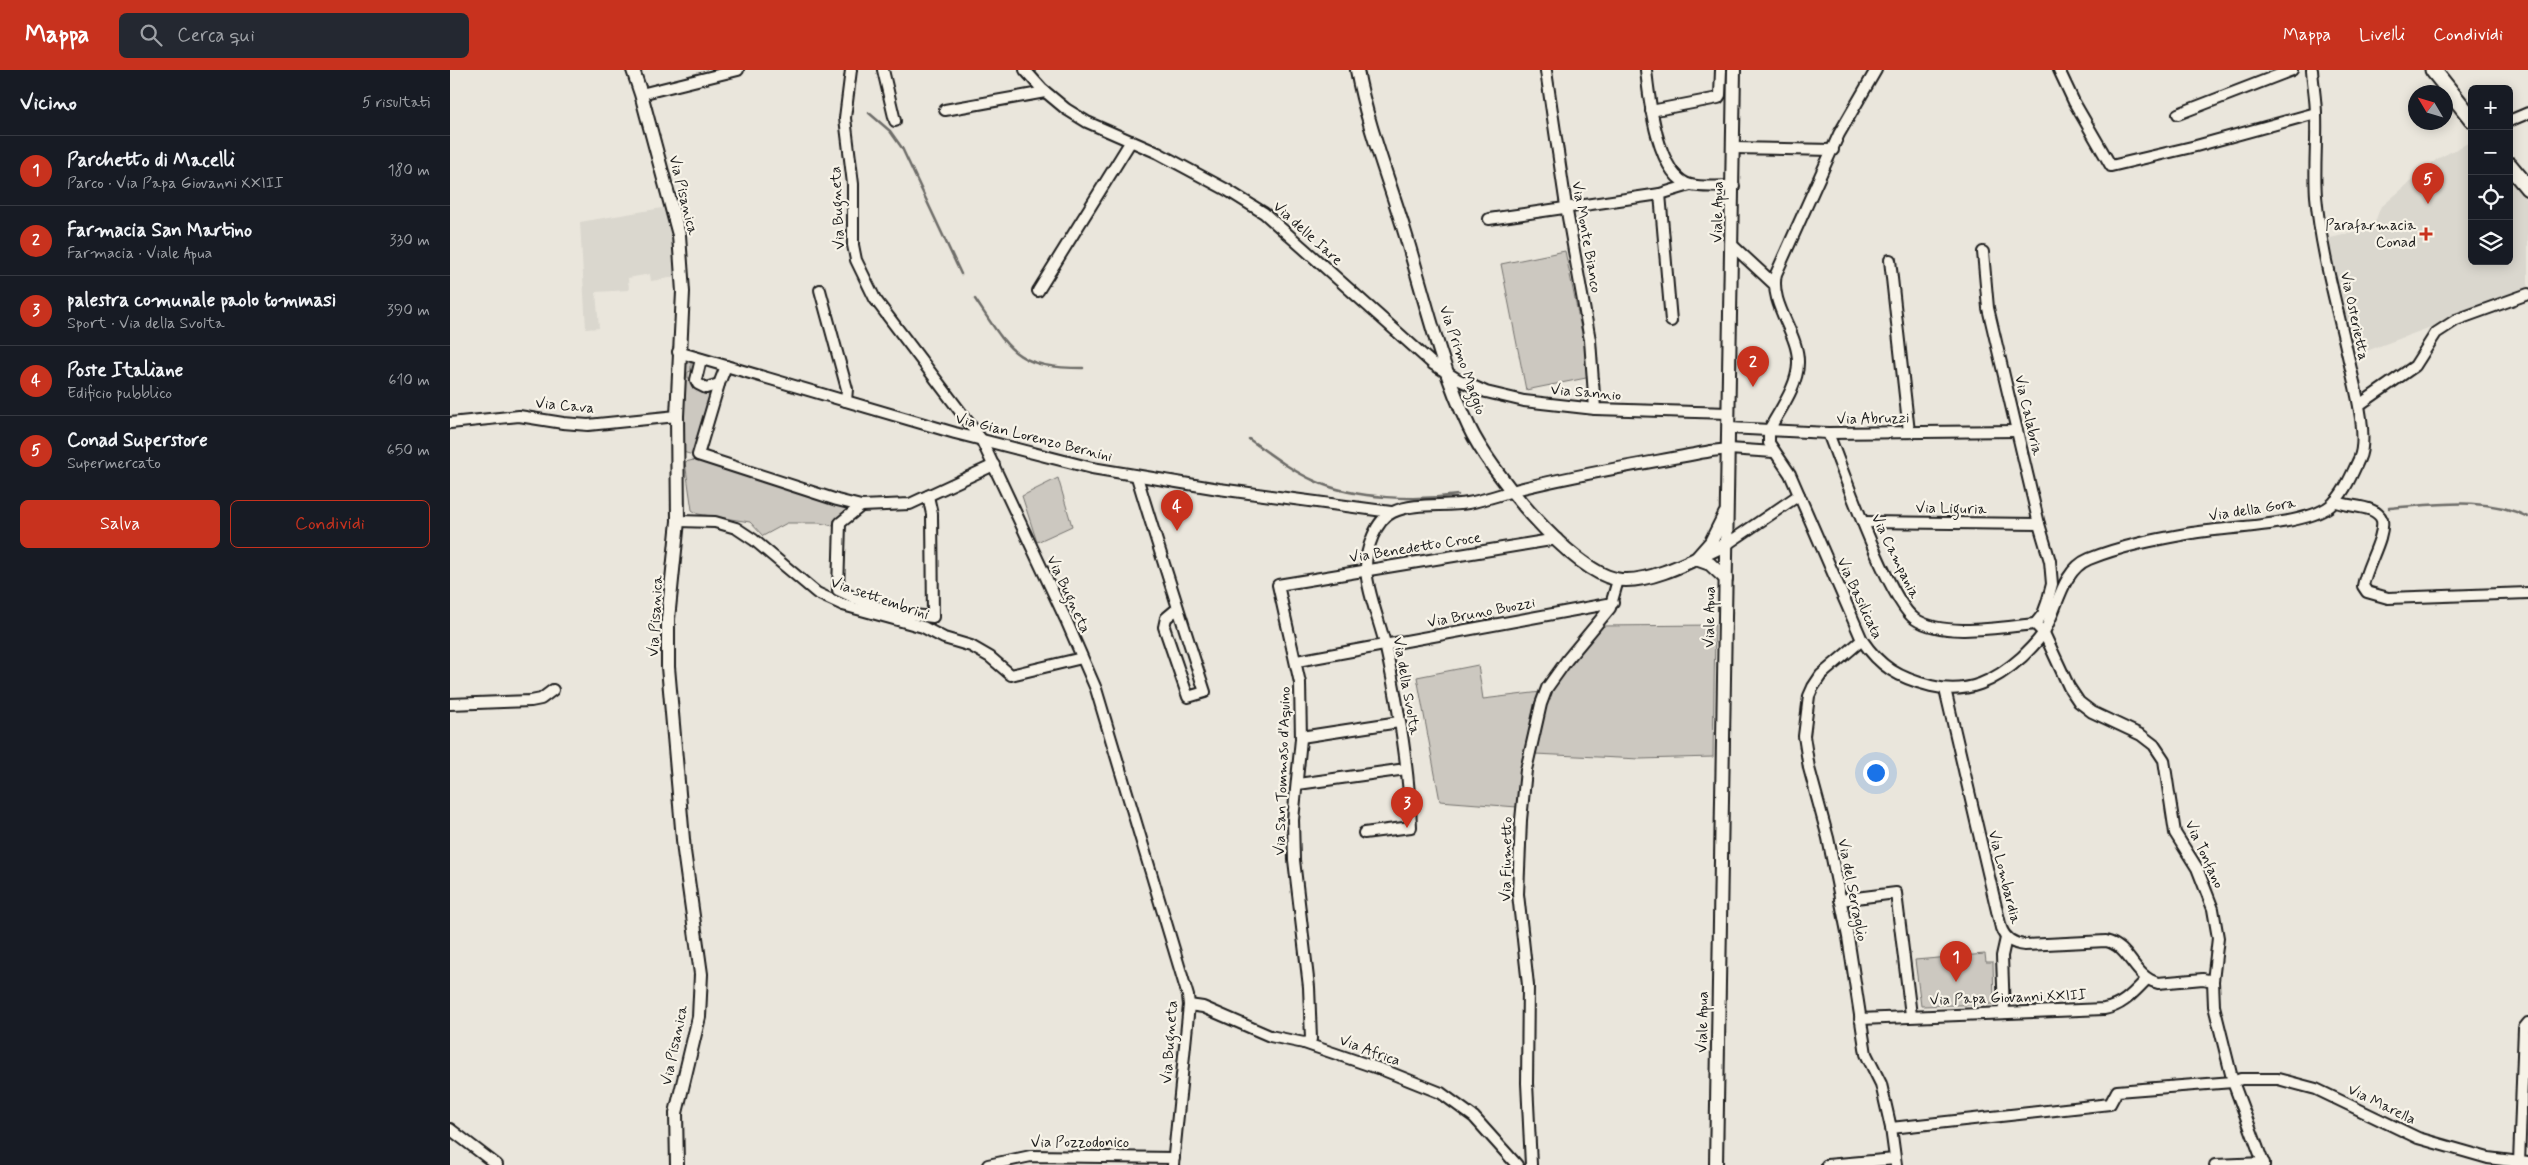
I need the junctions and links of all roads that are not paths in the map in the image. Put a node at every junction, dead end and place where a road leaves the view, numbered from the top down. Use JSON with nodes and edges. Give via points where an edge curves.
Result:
{"nodes":[{"id":1,"x":633,"y":70,"type":"edge"},
{"id":2,"x":738,"y":70,"type":"edge"},
{"id":3,"x":852,"y":70,"type":"edge"},
{"id":4,"x":883,"y":70,"type":"edge"},
{"id":5,"x":1025,"y":70,"type":"edge"},
{"id":6,"x":1357,"y":70,"type":"edge"},
{"id":7,"x":1546,"y":70,"type":"edge"},
{"id":8,"x":1646,"y":70,"type":"edge"},
{"id":9,"x":1721,"y":70,"type":"edge"},
{"id":10,"x":1734,"y":70,"type":"edge"},
{"id":11,"x":1876,"y":70,"type":"edge"},
{"id":12,"x":2059,"y":70,"type":"edge"},
{"id":13,"x":2292,"y":70,"type":"edge"},
{"id":14,"x":2312,"y":70,"type":"edge"},
{"id":15,"x":2433,"y":70,"type":"edge"},
{"id":16,"x":1045,"y":92,"type":"junction"},
{"id":17,"x":642,"y":94,"type":"junction"},
{"id":18,"x":945,"y":110,"type":"dead end"},
{"id":19,"x":1651,"y":111,"type":"junction"},
{"id":20,"x":2316,"y":113,"type":"junction"},
{"id":21,"x":2528,"y":113,"type":"edge"},
{"id":22,"x":2178,"y":114,"type":"dead end"},
{"id":23,"x":2468,"y":114,"type":"edge"},
{"id":24,"x":2513,"y":119,"type":"edge"},
{"id":25,"x":895,"y":121,"type":"dead end"},
{"id":26,"x":1131,"y":141,"type":"junction"},
{"id":27,"x":1734,"y":148,"type":"junction"},
{"id":28,"x":1833,"y":150,"type":"junction"},
{"id":29,"x":2513,"y":170,"type":"edge"},
{"id":30,"x":1690,"y":185,"type":"junction"},
{"id":31,"x":1734,"y":186,"type":"junction"},
{"id":32,"x":2528,"y":188,"type":"edge"},
{"id":33,"x":1660,"y":194,"type":"junction"},
{"id":34,"x":1566,"y":206,"type":"junction"},
{"id":35,"x":1489,"y":219,"type":"dead end"},
{"id":36,"x":1733,"y":246,"type":"junction"},
{"id":37,"x":1983,"y":252,"type":"dead end"},
{"id":38,"x":1890,"y":260,"type":"dead end"},
{"id":39,"x":1774,"y":284,"type":"junction"},
{"id":40,"x":820,"y":290,"type":"dead end"},
{"id":41,"x":1038,"y":291,"type":"dead end"},
{"id":42,"x":2528,"y":294,"type":"edge"},
{"id":43,"x":1671,"y":321,"type":"dead end"},
{"id":44,"x":678,"y":352,"type":"junction"},
{"id":45,"x":701,"y":359,"type":"junction"},
{"id":46,"x":726,"y":366,"type":"junction"},
{"id":47,"x":1447,"y":372,"type":"junction"},
{"id":48,"x":719,"y":384,"type":"junction"},
{"id":49,"x":846,"y":401,"type":"junction"},
{"id":50,"x":2359,"y":405,"type":"junction"},
{"id":51,"x":1595,"y":409,"type":"junction"},
{"id":52,"x":1729,"y":413,"type":"junction"},
{"id":53,"x":677,"y":416,"type":"junction"},
{"id":54,"x":450,"y":423,"type":"edge"},
{"id":55,"x":1729,"y":428,"type":"junction"},
{"id":56,"x":1769,"y":430,"type":"junction"},
{"id":57,"x":2017,"y":431,"type":"junction"},
{"id":58,"x":1909,"y":432,"type":"junction"},
{"id":59,"x":1828,"y":434,"type":"junction"},
{"id":60,"x":982,"y":439,"type":"junction"},
{"id":61,"x":1729,"y":449,"type":"junction"},
{"id":62,"x":1774,"y":452,"type":"junction"},
{"id":63,"x":994,"y":465,"type":"junction"},
{"id":64,"x":1136,"y":477,"type":"junction"},
{"id":65,"x":1511,"y":492,"type":"junction"},
{"id":66,"x":1799,"y":495,"type":"junction"},
{"id":67,"x":928,"y":496,"type":"junction"},
{"id":68,"x":2335,"y":501,"type":"junction"},
{"id":69,"x":861,"y":506,"type":"junction"},
{"id":70,"x":1727,"y":507,"type":"junction"},
{"id":71,"x":1391,"y":512,"type":"junction"},
{"id":72,"x":678,"y":521,"type":"junction"},
{"id":73,"x":1863,"y":522,"type":"junction"},
{"id":74,"x":2039,"y":524,"type":"junction"},
{"id":75,"x":1558,"y":539,"type":"junction"},
{"id":76,"x":1727,"y":544,"type":"junction"},
{"id":77,"x":1696,"y":559,"type":"junction"},
{"id":78,"x":1366,"y":570,"type":"junction"},
{"id":79,"x":1726,"y":579,"type":"junction"},
{"id":80,"x":1618,"y":580,"type":"junction"},
{"id":81,"x":2052,"y":584,"type":"junction"},
{"id":82,"x":1278,"y":585,"type":"joint"},
{"id":83,"x":2064,"y":588,"type":"junction"},
{"id":84,"x":2528,"y":593,"type":"edge"},
{"id":85,"x":1612,"y":603,"type":"junction"},
{"id":86,"x":1178,"y":608,"type":"junction"},
{"id":87,"x":2034,"y":624,"type":"junction"},
{"id":88,"x":2044,"y":633,"type":"junction"},
{"id":89,"x":1862,"y":640,"type":"junction"},
{"id":90,"x":1385,"y":646,"type":"junction"},
{"id":91,"x":1082,"y":658,"type":"junction"},
{"id":92,"x":1297,"y":661,"type":"junction"},
{"id":93,"x":1945,"y":689,"type":"junction"},
{"id":94,"x":552,"y":690,"type":"dead end"},
{"id":95,"x":450,"y":704,"type":"edge"},
{"id":96,"x":1399,"y":722,"type":"junction"},
{"id":97,"x":1301,"y":738,"type":"junction"},
{"id":98,"x":1406,"y":769,"type":"junction"},
{"id":99,"x":1298,"y":784,"type":"junction"},
{"id":100,"x":1364,"y":832,"type":"dead end"},
{"id":101,"x":1840,"y":900,"type":"junction"},
{"id":102,"x":2006,"y":938,"type":"junction"},
{"id":103,"x":2147,"y":979,"type":"junction"},
{"id":104,"x":2213,"y":981,"type":"junction"},
{"id":105,"x":1189,"y":1005,"type":"junction"},
{"id":106,"x":2004,"y":1013,"type":"junction"},
{"id":107,"x":1911,"y":1015,"type":"junction"},
{"id":108,"x":1860,"y":1019,"type":"junction"},
{"id":109,"x":2528,"y":1023,"type":"edge"},
{"id":110,"x":1304,"y":1043,"type":"junction"},
{"id":111,"x":2233,"y":1082,"type":"junction"},
{"id":112,"x":1891,"y":1128,"type":"junction"},
{"id":113,"x":450,"y":1129,"type":"edge"},
{"id":114,"x":1173,"y":1162,"type":"edge"},
{"id":115,"x":1895,"y":1162,"type":"edge"},
{"id":116,"x":2523,"y":1163,"type":"edge"},
{"id":117,"x":2264,"y":1164,"type":"edge"},
{"id":118,"x":497,"y":1165,"type":"edge"},
{"id":119,"x":677,"y":1165,"type":"edge"},
{"id":120,"x":988,"y":1165,"type":"edge"},
{"id":121,"x":1516,"y":1165,"type":"edge"},
{"id":122,"x":1531,"y":1165,"type":"edge"},
{"id":123,"x":1716,"y":1165,"type":"edge"},
{"id":124,"x":1827,"y":1165,"type":"edge"},
{"id":125,"x":2215,"y":1165,"type":"edge"}],
"edges":[{"from":1,"to":17,"type":"street","name":"Via Pisanica"},
{"from":2,"to":17,"type":"street"},
{"from":3,"to":60,"type":"street","name":"Via Bugneta","via":[[845,118],[854,184],[853,246],[856,260],[875,299]]},
{"from":4,"to":25,"type":"street"},
{"from":5,"to":16,"type":"street","name":"Via delle Iare"},
{"from":6,"to":47,"type":"street","name":"Via Primo Maggio"},
{"from":7,"to":34,"type":"street","name":"Via Monte Bianco"},
{"from":8,"to":19,"type":"street"},
{"from":9,"to":19,"type":"street","via":[[1718,98]]},
{"from":10,"to":27,"type":"street","name":"Viale Apua"},
{"from":11,"to":28,"type":"street","via":[[1852,109]]},
{"from":12,"to":20,"type":"street","via":[[2111,166]]},
{"from":13,"to":22,"type":"street"},
{"from":14,"to":20,"type":"street","name":"Via Osterietta"},
{"from":15,"to":23,"type":"main road"},
{"from":16,"to":18,"type":"street"},
{"from":16,"to":26,"type":"street","name":"Via delle Iare","via":[[1087,122]]},
{"from":17,"to":44,"type":"street","name":"Via Pisanica","via":[[678,235],[683,292]]},
{"from":19,"to":30,"type":"street","via":[[1662,152],[1673,172]]},
{"from":20,"to":50,"type":"street","name":"Via Osterietta","via":[[2316,195],[2321,236]]},
{"from":21,"to":24,"type":"street"},
{"from":26,"to":41,"type":"street"},
{"from":26,"to":47,"type":"street","name":"Via delle Iare","via":[[1202,176],[1264,213],[1433,364]]},
{"from":27,"to":28,"type":"street"},
{"from":27,"to":31,"type":"street","name":"Viale Apua"},
{"from":28,"to":39,"type":"street"},
{"from":29,"to":32,"type":"main road"},
{"from":30,"to":31,"type":"street"},
{"from":30,"to":33,"type":"street"},
{"from":31,"to":36,"type":"street","name":"Viale Apua"},
{"from":33,"to":34,"type":"street"},
{"from":33,"to":43,"type":"street"},
{"from":34,"to":35,"type":"street"},
{"from":34,"to":51,"type":"street","name":"Via Monte Bianco","via":[[1590,340]]},
{"from":36,"to":39,"type":"street"},
{"from":36,"to":52,"type":"street","name":"Viale Apua"},
{"from":37,"to":57,"type":"street","name":"Via Calabria","via":[[1988,308]]},
{"from":38,"to":58,"type":"street"},
{"from":39,"to":56,"type":"street","via":[[1796,345],[1798,365],[1790,390]]},
{"from":40,"to":49,"type":"street","via":[[847,390]]},
{"from":42,"to":50,"type":"street","via":[[2456,320],[2436,332],[2415,366]]},
{"from":44,"to":45,"type":"street","name":"Via Gian Lorenzo Bernini"},
{"from":44,"to":53,"type":"street","name":"Via Pisanica"},
{"from":45,"to":46,"type":"street","name":"Via Gian Lorenzo Bernini"},
{"from":45,"to":48,"type":"street","via":[[695,375],[698,384],[706,388]]},
{"from":46,"to":48,"type":"street"},
{"from":46,"to":49,"type":"street","name":"Via Gian Lorenzo Bernini"},
{"from":47,"to":51,"type":"street","name":"Via Sannio","via":[[1462,382],[1501,396]]},
{"from":47,"to":65,"type":"street","name":"Via Primo Maggio","via":[[1470,428]]},
{"from":48,"to":69,"type":"street","via":[[698,455]]},
{"from":49,"to":60,"type":"street","name":"Via Gian Lorenzo Bernini"},
{"from":50,"to":68,"type":"street","name":"Via Osterietta","via":[[2362,451]]},
{"from":51,"to":52,"type":"street","name":"Via Sannio"},
{"from":52,"to":55,"type":"street","name":"Viale Apua"},
{"from":53,"to":54,"type":"street","name":"Via Cava","via":[[588,424],[520,416]]},
{"from":53,"to":72,"type":"street","name":"Via Pisanica"},
{"from":55,"to":56,"type":"street","name":"Via Abruzzi"},
{"from":55,"to":61,"type":"street","name":"Viale Apua"},
{"from":56,"to":59,"type":"street","name":"Via Abruzzi"},
{"from":56,"to":62,"type":"street","name":"Via Basilicata","via":[[1769,443]]},
{"from":57,"to":58,"type":"street","name":"Via Abruzzi"},
{"from":57,"to":74,"type":"street","name":"Via Calabria"},
{"from":58,"to":59,"type":"street","name":"Via Abruzzi"},
{"from":59,"to":73,"type":"street","name":"Via Campania"},
{"from":60,"to":63,"type":"street","name":"Via Bugneta"},
{"from":60,"to":64,"type":"street","name":"Via Gian Lorenzo Bernini","via":[[1056,460]]},
{"from":61,"to":62,"type":"street"},
{"from":61,"to":65,"type":"street","name":"Via Gian Lorenzo Bernini","via":[[1711,450]]},
{"from":61,"to":70,"type":"street","name":"Viale Apua"},
{"from":62,"to":66,"type":"street","name":"Via Basilicata","via":[[1790,474]]},
{"from":63,"to":67,"type":"street"},
{"from":63,"to":91,"type":"street","name":"Via Bugneta"},
{"from":64,"to":71,"type":"street","name":"Via Gian Lorenzo Bernini"},
{"from":64,"to":86,"type":"street"},
{"from":65,"to":71,"type":"street","name":"Via Gian Lorenzo Bernini","via":[[1466,503]]},
{"from":65,"to":75,"type":"street","name":"Via Primo Maggio"},
{"from":66,"to":76,"type":"street"},
{"from":66,"to":89,"type":"street","name":"Via Basilicata"},
{"from":67,"to":69,"type":"street","via":[[910,504]]},
{"from":67,"to":69,"type":"street","via":[[932,514],[933,617],[875,608],[838,590],[840,523]]},
{"from":68,"to":83,"type":"street","name":"Via della Gora","via":[[2326,508],[2293,520],[2192,533],[2104,554],[2076,568]]},
{"from":68,"to":84,"type":"street","via":[[2372,510],[2382,520],[2382,529],[2362,586],[2367,592],[2379,597],[2414,598]]},
{"from":70,"to":76,"type":"street","name":"Viale Apua"},
{"from":70,"to":77,"type":"street","via":[[1711,542]]},
{"from":71,"to":78,"type":"street","name":"Via della Svolta","via":[[1373,536],[1366,555]]},
{"from":72,"to":91,"type":"street","name":"Via settembrini","via":[[715,522],[736,528],[817,593],[843,605],[923,627],[971,646],[990,656],[1011,675]]},
{"from":72,"to":119,"type":"street","name":"Via Pisanica","via":[[668,619],[668,667],[684,851],[701,974],[699,1017],[676,1113]]},
{"from":73,"to":74,"type":"street","name":"Via Liguria"},
{"from":73,"to":87,"type":"street","name":"Via Campania","via":[[1901,604],[1914,619],[1933,627],[1960,630]]},
{"from":74,"to":81,"type":"street","name":"Via Calabria","via":[[2050,561]]},
{"from":75,"to":78,"type":"street","name":"Via Benedetto Croce"},
{"from":75,"to":80,"type":"street","name":"Via Primo Maggio","via":[[1589,569]]},
{"from":76,"to":77,"type":"street","name":"Via Primo Maggio"},
{"from":76,"to":79,"type":"street","name":"Viale Apua"},
{"from":77,"to":79,"type":"street","via":[[1710,564]]},
{"from":77,"to":80,"type":"street","name":"Via Primo Maggio","via":[[1640,579]]},
{"from":78,"to":82,"type":"street","name":"Via Benedetto Croce"},
{"from":78,"to":90,"type":"street","name":"Via della Svolta"},
{"from":79,"to":123,"type":"street","name":"Viale Apua"},
{"from":80,"to":85,"type":"street","name":"Via Fiumetto"},
{"from":81,"to":83,"type":"street"},
{"from":81,"to":87,"type":"street","name":"Via Calabria","via":[[2043,614]]},
{"from":82,"to":92,"type":"street","name":"Via San Tommaso d'Aquino"},
{"from":83,"to":88,"type":"street","name":"Via della Gora"},
{"from":85,"to":90,"type":"street","name":"Via Bruno Buozzi"},
{"from":85,"to":122,"type":"street","name":"Via Fiumetto","via":[[1547,688],[1540,704],[1526,770],[1518,894],[1528,985],[1526,1083]]},
{"from":86,"to":86,"type":"street","via":[[1166,618],[1164,627],[1188,697],[1205,692]]},
{"from":87,"to":88,"type":"street"},
{"from":88,"to":93,"type":"street","name":"Via Basilicata","via":[[1996,678],[1975,687]]},
{"from":88,"to":104,"type":"street","name":"Via Tonfano","via":[[2079,702],[2092,712],[2141,735],[2154,745],[2164,760],[2175,833],[2197,868],[2212,909],[2218,938]]},
{"from":89,"to":93,"type":"street","name":"Via Basilicata","via":[[1884,667]]},
{"from":89,"to":101,"type":"street","name":"Via del Serraglio","via":[[1817,681],[1810,696],[1805,723],[1808,768],[1828,838]]},
{"from":90,"to":92,"type":"street","name":"Via Bruno Buozzi"},
{"from":90,"to":96,"type":"street","name":"Via della Svolta"},
{"from":91,"to":105,"type":"street","name":"Via Bugneta","via":[[1096,689]]},
{"from":92,"to":97,"type":"street","name":"Via San Tommaso d'Aquino"},
{"from":93,"to":102,"type":"street","name":"Via Lombardia"},
{"from":94,"to":95,"type":"street","via":[[531,701]]},
{"from":96,"to":97,"type":"street"},
{"from":96,"to":98,"type":"street","name":"Via della Svolta"},
{"from":97,"to":99,"type":"street","name":"Via San Tommaso d'Aquino"},
{"from":98,"to":99,"type":"street"},
{"from":98,"to":100,"type":"street","name":"Via della Svolta","via":[[1411,827]]},
{"from":99,"to":110,"type":"street","name":"Via San Tommaso d'Aquino","via":[[1292,820],[1294,860],[1312,1035],[1310,1042]]},
{"from":101,"to":107,"type":"street","via":[[1896,893]]},
{"from":101,"to":108,"type":"street","name":"Via del Serraglio"},
{"from":102,"to":103,"type":"street","name":"Via Lombardia","via":[[2025,945],[2113,943],[2124,950]]},
{"from":102,"to":106,"type":"street","via":[[2002,956]]},
{"from":103,"to":104,"type":"street","via":[[2158,983]]},
{"from":103,"to":106,"type":"street","name":"Via Papa Giovanni XXIII","via":[[2116,1007]]},
{"from":104,"to":111,"type":"street","name":"Via Tonfano","via":[[2214,1006]]},
{"from":105,"to":110,"type":"street","name":"Via Africa","via":[[1203,1007],[1270,1036]]},
{"from":105,"to":114,"type":"street","name":"Via Bugneta"},
{"from":106,"to":107,"type":"street","name":"Via Papa Giovanni XXIII"},
{"from":107,"to":108,"type":"street","name":"Via Papa Giovanni XXIII"},
{"from":108,"to":112,"type":"street","name":"Via del Serraglio","via":[[1866,1054],[1881,1084]]},
{"from":109,"to":116,"type":"street","name":"Via Marella","via":[[2524,1028]]},
{"from":110,"to":121,"type":"street","name":"Via Africa","via":[[1386,1071],[1447,1097],[1474,1117]]},
{"from":111,"to":112,"type":"street","name":"Via Marella","via":[[2117,1091],[2110,1104]]},
{"from":111,"to":116,"type":"street","name":"Via Marella","via":[[2257,1078],[2302,1084],[2418,1138],[2488,1158]]},
{"from":111,"to":117,"type":"street","name":"Via Tonfano"},
{"from":112,"to":115,"type":"street","name":"Via del Serraglio"},
{"from":113,"to":118,"type":"street"},
{"from":114,"to":120,"type":"street","name":"Via Pozzodonico","via":[[1031,1156]]},
{"from":115,"to":124,"type":"street"},
{"from":117,"to":125,"type":"street"}]}
